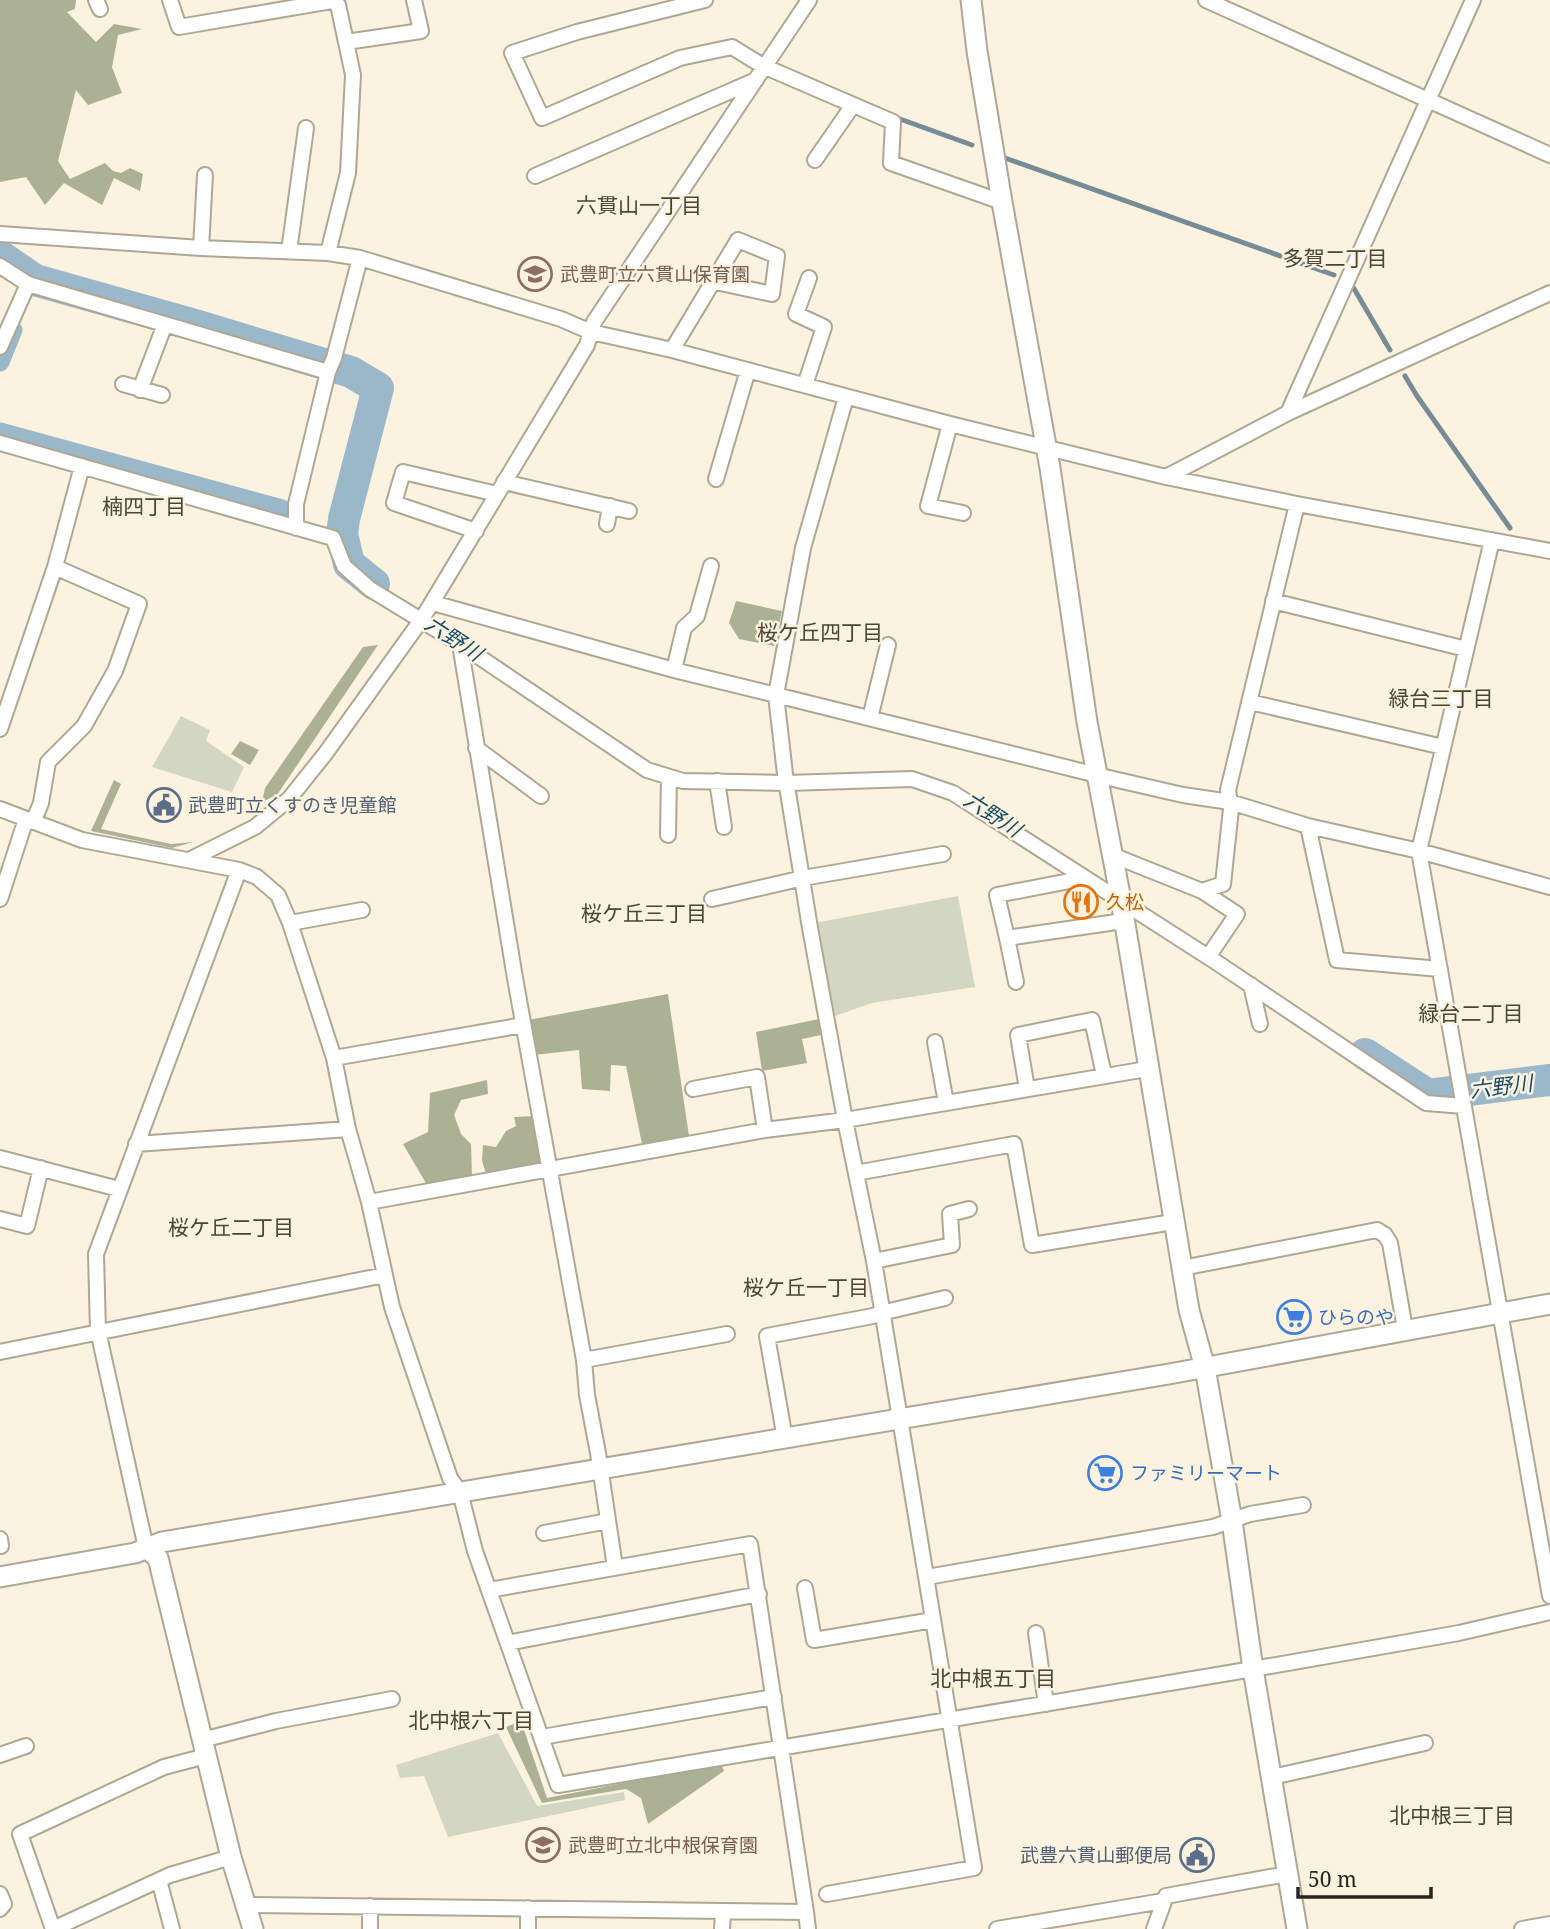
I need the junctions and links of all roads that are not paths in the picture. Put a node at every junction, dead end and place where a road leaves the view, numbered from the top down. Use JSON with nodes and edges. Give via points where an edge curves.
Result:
{"nodes":[{"id":1,"x":170,"y":0,"type":"edge"},
{"id":2,"x":414,"y":0,"type":"edge"},
{"id":3,"x":705,"y":0,"type":"edge"},
{"id":4,"x":971,"y":0,"type":"edge"},
{"id":5,"x":1206,"y":0,"type":"edge"},
{"id":6,"x":1473,"y":0,"type":"edge"},
{"id":7,"x":801,"y":2,"type":"edge"},
{"id":8,"x":346,"y":42,"type":"junction"},
{"id":9,"x":760,"y":73,"type":"junction"},
{"id":10,"x":1428,"y":99,"type":"junction"},
{"id":11,"x":853,"y":105,"type":"junction"},
{"id":12,"x":306,"y":128,"type":"dead end"},
{"id":13,"x":1550,"y":155,"type":"edge"},
{"id":14,"x":815,"y":160,"type":"dead end"},
{"id":15,"x":205,"y":174,"type":"dead end"},
{"id":16,"x":535,"y":176,"type":"dead end"},
{"id":17,"x":1002,"y":202,"type":"junction"},
{"id":18,"x":0,"y":234,"type":"edge"},
{"id":19,"x":201,"y":248,"type":"junction"},
{"id":20,"x":289,"y":251,"type":"junction"},
{"id":21,"x":328,"y":253,"type":"junction"},
{"id":22,"x":360,"y":258,"type":"junction"},
{"id":23,"x":0,"y":266,"type":"edge"},
{"id":24,"x":808,"y":278,"type":"dead end"},
{"id":25,"x":712,"y":281,"type":"junction"},
{"id":26,"x":27,"y":284,"type":"junction"},
{"id":27,"x":1550,"y":293,"type":"edge"},
{"id":28,"x":165,"y":324,"type":"junction"},
{"id":29,"x":591,"y":332,"type":"junction"},
{"id":30,"x":0,"y":346,"type":"edge"},
{"id":31,"x":672,"y":350,"type":"junction"},
{"id":32,"x":330,"y":367,"type":"junction"},
{"id":33,"x":748,"y":370,"type":"junction"},
{"id":34,"x":123,"y":384,"type":"dead end"},
{"id":35,"x":805,"y":386,"type":"junction"},
{"id":36,"x":140,"y":390,"type":"junction"},
{"id":37,"x":162,"y":395,"type":"dead end"},
{"id":38,"x":846,"y":397,"type":"junction"},
{"id":39,"x":1288,"y":413,"type":"junction"},
{"id":40,"x":950,"y":424,"type":"junction"},
{"id":41,"x":0,"y":443,"type":"edge"},
{"id":42,"x":1045,"y":447,"type":"junction"},
{"id":43,"x":82,"y":466,"type":"junction"},
{"id":44,"x":1166,"y":477,"type":"junction"},
{"id":45,"x":716,"y":479,"type":"dead end"},
{"id":46,"x":500,"y":488,"type":"junction"},
{"id":47,"x":1297,"y":504,"type":"junction"},
{"id":48,"x":610,"y":506,"type":"junction"},
{"id":49,"x":629,"y":510,"type":"dead end"},
{"id":50,"x":963,"y":513,"type":"dead end"},
{"id":51,"x":607,"y":524,"type":"dead end"},
{"id":52,"x":296,"y":528,"type":"junction"},
{"id":53,"x":476,"y":531,"type":"junction"},
{"id":54,"x":1492,"y":540,"type":"junction"},
{"id":55,"x":1550,"y":551,"type":"edge"},
{"id":56,"x":711,"y":566,"type":"dead end"},
{"id":57,"x":55,"y":568,"type":"junction"},
{"id":58,"x":1273,"y":601,"type":"junction"},
{"id":59,"x":426,"y":613,"type":"junction"},
{"id":60,"x":460,"y":644,"type":"junction"},
{"id":61,"x":888,"y":645,"type":"dead end"},
{"id":62,"x":1466,"y":649,"type":"junction"},
{"id":63,"x":674,"y":670,"type":"junction"},
{"id":64,"x":776,"y":695,"type":"junction"},
{"id":65,"x":1250,"y":702,"type":"junction"},
{"id":66,"x":870,"y":718,"type":"junction"},
{"id":67,"x":0,"y":729,"type":"edge"},
{"id":68,"x":1443,"y":747,"type":"junction"},
{"id":69,"x":476,"y":748,"type":"junction"},
{"id":70,"x":1098,"y":774,"type":"junction"},
{"id":71,"x":669,"y":777,"type":"junction"},
{"id":72,"x":786,"y":780,"type":"junction"},
{"id":73,"x":717,"y":781,"type":"junction"},
{"id":74,"x":541,"y":796,"type":"dead end"},
{"id":75,"x":1230,"y":802,"type":"junction"},
{"id":76,"x":0,"y":809,"type":"edge"},
{"id":77,"x":30,"y":820,"type":"junction"},
{"id":78,"x":1308,"y":826,"type":"junction"},
{"id":79,"x":724,"y":827,"type":"dead end"},
{"id":80,"x":668,"y":835,"type":"dead end"},
{"id":81,"x":1419,"y":851,"type":"junction"},
{"id":82,"x":943,"y":854,"type":"dead end"},
{"id":83,"x":1112,"y":855,"type":"junction"},
{"id":84,"x":189,"y":860,"type":"junction"},
{"id":85,"x":239,"y":870,"type":"junction"},
{"id":86,"x":803,"y":878,"type":"junction"},
{"id":87,"x":1085,"y":878,"type":"junction"},
{"id":88,"x":1550,"y":887,"type":"edge"},
{"id":89,"x":1202,"y":891,"type":"junction"},
{"id":90,"x":0,"y":899,"type":"edge"},
{"id":91,"x":712,"y":900,"type":"dead end"},
{"id":92,"x":1121,"y":900,"type":"junction"},
{"id":93,"x":362,"y":910,"type":"dead end"},
{"id":94,"x":1123,"y":921,"type":"junction"},
{"id":95,"x":290,"y":923,"type":"junction"},
{"id":96,"x":1007,"y":937,"type":"junction"},
{"id":97,"x":1210,"y":953,"type":"junction"},
{"id":98,"x":1440,"y":969,"type":"junction"},
{"id":99,"x":1016,"y":982,"type":"dead end"},
{"id":100,"x":1251,"y":985,"type":"junction"},
{"id":101,"x":1260,"y":1024,"type":"dead end"},
{"id":102,"x":523,"y":1025,"type":"junction"},
{"id":103,"x":936,"y":1042,"type":"dead end"},
{"id":104,"x":334,"y":1058,"type":"junction"},
{"id":105,"x":1147,"y":1069,"type":"junction"},
{"id":106,"x":1104,"y":1074,"type":"junction"},
{"id":107,"x":693,"y":1089,"type":"dead end"},
{"id":108,"x":1027,"y":1089,"type":"junction"},
{"id":109,"x":946,"y":1103,"type":"junction"},
{"id":110,"x":1464,"y":1105,"type":"junction"},
{"id":111,"x":845,"y":1120,"type":"junction"},
{"id":112,"x":348,"y":1129,"type":"junction"},
{"id":113,"x":765,"y":1130,"type":"junction"},
{"id":114,"x":136,"y":1144,"type":"junction"},
{"id":115,"x":0,"y":1158,"type":"edge"},
{"id":116,"x":41,"y":1168,"type":"junction"},
{"id":117,"x":548,"y":1169,"type":"junction"},
{"id":118,"x":856,"y":1173,"type":"junction"},
{"id":119,"x":119,"y":1189,"type":"junction"},
{"id":120,"x":369,"y":1202,"type":"junction"},
{"id":121,"x":970,"y":1209,"type":"dead end"},
{"id":122,"x":0,"y":1219,"type":"edge"},
{"id":123,"x":1173,"y":1222,"type":"junction"},
{"id":124,"x":874,"y":1261,"type":"junction"},
{"id":125,"x":1181,"y":1268,"type":"junction"},
{"id":126,"x":385,"y":1275,"type":"junction"},
{"id":127,"x":945,"y":1298,"type":"dead end"},
{"id":128,"x":1550,"y":1304,"type":"edge"},
{"id":129,"x":881,"y":1313,"type":"junction"},
{"id":130,"x":1499,"y":1314,"type":"junction"},
{"id":131,"x":1405,"y":1329,"type":"junction"},
{"id":132,"x":98,"y":1331,"type":"junction"},
{"id":133,"x":727,"y":1334,"type":"dead end"},
{"id":134,"x":0,"y":1352,"type":"edge"},
{"id":135,"x":584,"y":1360,"type":"junction"},
{"id":136,"x":1205,"y":1368,"type":"junction"},
{"id":137,"x":900,"y":1420,"type":"junction"},
{"id":138,"x":785,"y":1439,"type":"junction"},
{"id":139,"x":600,"y":1470,"type":"junction"},
{"id":140,"x":460,"y":1492,"type":"junction"},
{"id":141,"x":1303,"y":1505,"type":"dead end"},
{"id":142,"x":608,"y":1521,"type":"junction"},
{"id":143,"x":1232,"y":1521,"type":"junction"},
{"id":144,"x":544,"y":1533,"type":"dead end"},
{"id":145,"x":146,"y":1548,"type":"junction"},
{"id":146,"x":615,"y":1567,"type":"junction"},
{"id":147,"x":0,"y":1577,"type":"edge"},
{"id":148,"x":926,"y":1577,"type":"junction"},
{"id":149,"x":805,"y":1588,"type":"dead end"},
{"id":150,"x":489,"y":1590,"type":"junction"},
{"id":151,"x":759,"y":1594,"type":"junction"},
{"id":152,"x":1550,"y":1596,"type":"edge"},
{"id":153,"x":1550,"y":1612,"type":"edge"},
{"id":154,"x":933,"y":1620,"type":"junction"},
{"id":155,"x":1036,"y":1633,"type":"dead end"},
{"id":156,"x":508,"y":1643,"type":"junction"},
{"id":157,"x":1253,"y":1669,"type":"junction"},
{"id":158,"x":774,"y":1697,"type":"junction"},
{"id":159,"x":392,"y":1699,"type":"dead end"},
{"id":160,"x":1046,"y":1704,"type":"junction"},
{"id":161,"x":950,"y":1721,"type":"junction"},
{"id":162,"x":542,"y":1737,"type":"junction"},
{"id":163,"x":1425,"y":1743,"type":"dead end"},
{"id":164,"x":26,"y":1746,"type":"dead end"},
{"id":165,"x":780,"y":1746,"type":"junction"},
{"id":166,"x":204,"y":1748,"type":"junction"},
{"id":167,"x":0,"y":1755,"type":"edge"},
{"id":168,"x":1272,"y":1777,"type":"junction"},
{"id":169,"x":231,"y":1857,"type":"junction"},
{"id":170,"x":1287,"y":1874,"type":"junction"},
{"id":171,"x":159,"y":1880,"type":"junction"},
{"id":172,"x":0,"y":1894,"type":"edge"},
{"id":173,"x":827,"y":1894,"type":"dead end"},
{"id":174,"x":1163,"y":1901,"type":"junction"},
{"id":175,"x":246,"y":1905,"type":"junction"},
{"id":176,"x":370,"y":1906,"type":"junction"},
{"id":177,"x":528,"y":1908,"type":"junction"},
{"id":178,"x":0,"y":1909,"type":"edge"},
{"id":179,"x":723,"y":1912,"type":"junction"},
{"id":180,"x":806,"y":1912,"type":"junction"},
{"id":181,"x":1550,"y":1924,"type":"edge"},
{"id":182,"x":172,"y":1929,"type":"edge"},
{"id":183,"x":253,"y":1929,"type":"edge"},
{"id":184,"x":370,"y":1929,"type":"edge"},
{"id":185,"x":528,"y":1929,"type":"edge"},
{"id":186,"x":722,"y":1929,"type":"edge"},
{"id":187,"x":808,"y":1929,"type":"edge"},
{"id":188,"x":997,"y":1929,"type":"edge"},
{"id":189,"x":1154,"y":1929,"type":"edge"},
{"id":190,"x":1297,"y":1929,"type":"edge"},
{"id":191,"x":1522,"y":1929,"type":"edge"}],
"edges":[{"from":1,"to":8,"type":"street","via":[[179,27],[332,1],[338,5]]},
{"from":2,"to":8,"type":"street","via":[[421,31]]},
{"from":3,"to":9,"type":"street","via":[[512,53],[542,118],[680,58],[732,47]]},
{"from":4,"to":17,"type":"street"},
{"from":5,"to":10,"type":"street"},
{"from":6,"to":10,"type":"street"},
{"from":7,"to":9,"type":"street"},
{"from":8,"to":21,"type":"street","via":[[353,75],[348,173]]},
{"from":9,"to":11,"type":"street"},
{"from":9,"to":16,"type":"street"},
{"from":9,"to":29,"type":"street"},
{"from":10,"to":13,"type":"street"},
{"from":10,"to":39,"type":"street"},
{"from":11,"to":14,"type":"street"},
{"from":11,"to":17,"type":"street","via":[[893,122],[891,163]]},
{"from":12,"to":20,"type":"street"},
{"from":15,"to":19,"type":"street"},
{"from":17,"to":42,"type":"street"},
{"from":18,"to":19,"type":"street"},
{"from":19,"to":20,"type":"street"},
{"from":20,"to":21,"type":"street"},
{"from":21,"to":22,"type":"street"},
{"from":22,"to":29,"type":"street"},
{"from":22,"to":32,"type":"street"},
{"from":23,"to":26,"type":"street"},
{"from":24,"to":35,"type":"street","via":[[796,314],[824,327]]},
{"from":25,"to":25,"type":"street","via":[[738,240],[777,256],[772,294]]},
{"from":25,"to":31,"type":"street"},
{"from":26,"to":28,"type":"street"},
{"from":26,"to":30,"type":"street"},
{"from":27,"to":39,"type":"street"},
{"from":28,"to":32,"type":"street"},
{"from":28,"to":36,"type":"street"},
{"from":29,"to":31,"type":"street"},
{"from":29,"to":46,"type":"street"},
{"from":31,"to":33,"type":"street"},
{"from":32,"to":52,"type":"street","via":[[296,504]]},
{"from":33,"to":35,"type":"street"},
{"from":33,"to":45,"type":"street"},
{"from":34,"to":36,"type":"street"},
{"from":35,"to":38,"type":"street"},
{"from":36,"to":37,"type":"street"},
{"from":38,"to":40,"type":"street"},
{"from":38,"to":64,"type":"street","via":[[803,548]]},
{"from":39,"to":44,"type":"street"},
{"from":40,"to":42,"type":"street"},
{"from":40,"to":50,"type":"street","via":[[928,506]]},
{"from":41,"to":43,"type":"street"},
{"from":42,"to":44,"type":"street"},
{"from":42,"to":70,"type":"street"},
{"from":43,"to":52,"type":"street"},
{"from":43,"to":57,"type":"street"},
{"from":44,"to":47,"type":"street"},
{"from":46,"to":48,"type":"street"},
{"from":46,"to":53,"type":"street"},
{"from":46,"to":53,"type":"street","via":[[403,472],[394,503]]},
{"from":47,"to":54,"type":"street"},
{"from":47,"to":58,"type":"street"},
{"from":48,"to":49,"type":"street"},
{"from":48,"to":51,"type":"street"},
{"from":52,"to":59,"type":"street","via":[[333,538],[344,566],[370,589]]},
{"from":53,"to":59,"type":"street"},
{"from":54,"to":55,"type":"street"},
{"from":54,"to":62,"type":"street"},
{"from":56,"to":63,"type":"street","via":[[697,616],[684,628]]},
{"from":57,"to":67,"type":"street"},
{"from":57,"to":77,"type":"street","via":[[139,604],[115,671],[84,726],[48,762],[41,803]]},
{"from":58,"to":62,"type":"street"},
{"from":58,"to":65,"type":"street"},
{"from":59,"to":60,"type":"street"},
{"from":59,"to":63,"type":"street"},
{"from":59,"to":84,"type":"street","via":[[289,799],[255,827]]},
{"from":60,"to":69,"type":"street"},
{"from":60,"to":71,"type":"street","via":[[648,769]]},
{"from":61,"to":66,"type":"street"},
{"from":62,"to":68,"type":"street"},
{"from":63,"to":64,"type":"street"},
{"from":64,"to":66,"type":"street"},
{"from":64,"to":72,"type":"street"},
{"from":65,"to":68,"type":"street"},
{"from":65,"to":75,"type":"street","via":[[1228,790]]},
{"from":66,"to":70,"type":"street"},
{"from":68,"to":81,"type":"street"},
{"from":69,"to":74,"type":"street"},
{"from":69,"to":102,"type":"street"},
{"from":70,"to":75,"type":"street"},
{"from":70,"to":83,"type":"street"},
{"from":71,"to":73,"type":"street"},
{"from":71,"to":80,"type":"street"},
{"from":72,"to":73,"type":"street"},
{"from":72,"to":86,"type":"street"},
{"from":72,"to":87,"type":"street","via":[[912,779],[953,793]]},
{"from":73,"to":79,"type":"street"},
{"from":75,"to":78,"type":"street"},
{"from":75,"to":89,"type":"street","via":[[1223,884]]},
{"from":76,"to":77,"type":"street"},
{"from":77,"to":84,"type":"street","via":[[82,840]]},
{"from":77,"to":90,"type":"street"},
{"from":78,"to":81,"type":"street"},
{"from":78,"to":98,"type":"street","via":[[1338,960]]},
{"from":81,"to":88,"type":"street"},
{"from":81,"to":98,"type":"street"},
{"from":82,"to":86,"type":"street"},
{"from":83,"to":89,"type":"street"},
{"from":83,"to":92,"type":"street"},
{"from":84,"to":85,"type":"street"},
{"from":85,"to":95,"type":"street","via":[[257,877],[278,895]]},
{"from":85,"to":114,"type":"street"},
{"from":86,"to":91,"type":"street"},
{"from":86,"to":111,"type":"street"},
{"from":87,"to":92,"type":"street"},
{"from":87,"to":96,"type":"street","via":[[997,895]]},
{"from":89,"to":97,"type":"street","via":[[1237,914]]},
{"from":92,"to":94,"type":"street"},
{"from":92,"to":97,"type":"street"},
{"from":93,"to":95,"type":"street"},
{"from":94,"to":96,"type":"street"},
{"from":94,"to":105,"type":"street"},
{"from":95,"to":104,"type":"street"},
{"from":96,"to":99,"type":"street"},
{"from":97,"to":100,"type":"street"},
{"from":98,"to":110,"type":"street"},
{"from":100,"to":101,"type":"street"},
{"from":100,"to":110,"type":"street","via":[[1426,1103]]},
{"from":102,"to":104,"type":"street"},
{"from":102,"to":117,"type":"street"},
{"from":103,"to":109,"type":"street"},
{"from":104,"to":112,"type":"street"},
{"from":105,"to":106,"type":"street"},
{"from":105,"to":123,"type":"street"},
{"from":106,"to":108,"type":"street"},
{"from":106,"to":108,"type":"street","via":[[1092,1020],[1018,1035]]},
{"from":107,"to":113,"type":"street","via":[[757,1077]]},
{"from":108,"to":109,"type":"street"},
{"from":109,"to":111,"type":"street"},
{"from":110,"to":130,"type":"street"},
{"from":111,"to":113,"type":"street"},
{"from":111,"to":118,"type":"street"},
{"from":112,"to":114,"type":"street"},
{"from":112,"to":120,"type":"street"},
{"from":113,"to":117,"type":"street"},
{"from":114,"to":119,"type":"street"},
{"from":115,"to":116,"type":"street"},
{"from":116,"to":119,"type":"street"},
{"from":116,"to":122,"type":"street","via":[[27,1226]]},
{"from":117,"to":120,"type":"street"},
{"from":117,"to":135,"type":"street"},
{"from":118,"to":123,"type":"street","via":[[1014,1144],[1032,1245]]},
{"from":118,"to":124,"type":"street"},
{"from":119,"to":132,"type":"street","via":[[96,1254]]},
{"from":120,"to":126,"type":"street"},
{"from":121,"to":124,"type":"street","via":[[950,1214],[953,1245]]},
{"from":123,"to":125,"type":"street"},
{"from":124,"to":129,"type":"street"},
{"from":125,"to":131,"type":"street","via":[[1377,1230],[1390,1243]]},
{"from":125,"to":136,"type":"street"},
{"from":126,"to":132,"type":"street"},
{"from":126,"to":140,"type":"street","via":[[407,1354],[450,1478]]},
{"from":127,"to":129,"type":"street"},
{"from":128,"to":130,"type":"street"},
{"from":129,"to":137,"type":"street"},
{"from":129,"to":138,"type":"street","via":[[767,1336]]},
{"from":130,"to":131,"type":"street"},
{"from":130,"to":152,"type":"street"},
{"from":131,"to":136,"type":"street"},
{"from":132,"to":134,"type":"street"},
{"from":132,"to":145,"type":"street"},
{"from":133,"to":135,"type":"street"},
{"from":135,"to":139,"type":"street"},
{"from":136,"to":137,"type":"street"},
{"from":136,"to":143,"type":"street"},
{"from":137,"to":138,"type":"street"},
{"from":137,"to":148,"type":"street"},
{"from":138,"to":139,"type":"street"},
{"from":139,"to":140,"type":"street"},
{"from":139,"to":142,"type":"street"},
{"from":140,"to":145,"type":"street"},
{"from":140,"to":150,"type":"street"},
{"from":141,"to":143,"type":"street"},
{"from":142,"to":144,"type":"street"},
{"from":142,"to":146,"type":"street"},
{"from":143,"to":148,"type":"street"},
{"from":143,"to":157,"type":"street"},
{"from":145,"to":147,"type":"street"},
{"from":145,"to":166,"type":"street","via":[[158,1558]]},
{"from":146,"to":150,"type":"street"},
{"from":146,"to":151,"type":"street","via":[[750,1544]]},
{"from":148,"to":154,"type":"street"},
{"from":149,"to":154,"type":"street","via":[[814,1640]]},
{"from":150,"to":156,"type":"street"},
{"from":151,"to":156,"type":"street"},
{"from":151,"to":158,"type":"street"},
{"from":153,"to":157,"type":"street"},
{"from":154,"to":161,"type":"street"},
{"from":155,"to":160,"type":"street"},
{"from":156,"to":162,"type":"street"},
{"from":157,"to":160,"type":"street"},
{"from":157,"to":168,"type":"street"},
{"from":158,"to":162,"type":"street"},
{"from":158,"to":165,"type":"street"},
{"from":159,"to":166,"type":"street","via":[[276,1721]]},
{"from":160,"to":161,"type":"street"},
{"from":161,"to":165,"type":"street"},
{"from":161,"to":173,"type":"street","via":[[974,1868]]},
{"from":162,"to":165,"type":"street","via":[[558,1785]]},
{"from":163,"to":168,"type":"street"},
{"from":164,"to":167,"type":"street"},
{"from":165,"to":180,"type":"street"},
{"from":166,"to":169,"type":"street"},
{"from":166,"to":171,"type":"street","via":[[20,1834],[53,1928]]},
{"from":168,"to":170,"type":"street"},
{"from":169,"to":171,"type":"street"},
{"from":169,"to":175,"type":"street"},
{"from":170,"to":174,"type":"street","via":[[1166,1896]]},
{"from":170,"to":190,"type":"street"},
{"from":171,"to":182,"type":"street"},
{"from":172,"to":178,"type":"street","via":[[4,1904]]},
{"from":174,"to":188,"type":"street"},
{"from":174,"to":189,"type":"street"},
{"from":175,"to":176,"type":"street"},
{"from":175,"to":183,"type":"street"},
{"from":176,"to":177,"type":"street"},
{"from":176,"to":184,"type":"street"},
{"from":177,"to":179,"type":"street"},
{"from":177,"to":185,"type":"street"},
{"from":179,"to":180,"type":"street"},
{"from":179,"to":186,"type":"street"},
{"from":180,"to":187,"type":"street"},
{"from":181,"to":191,"type":"street"}]}
